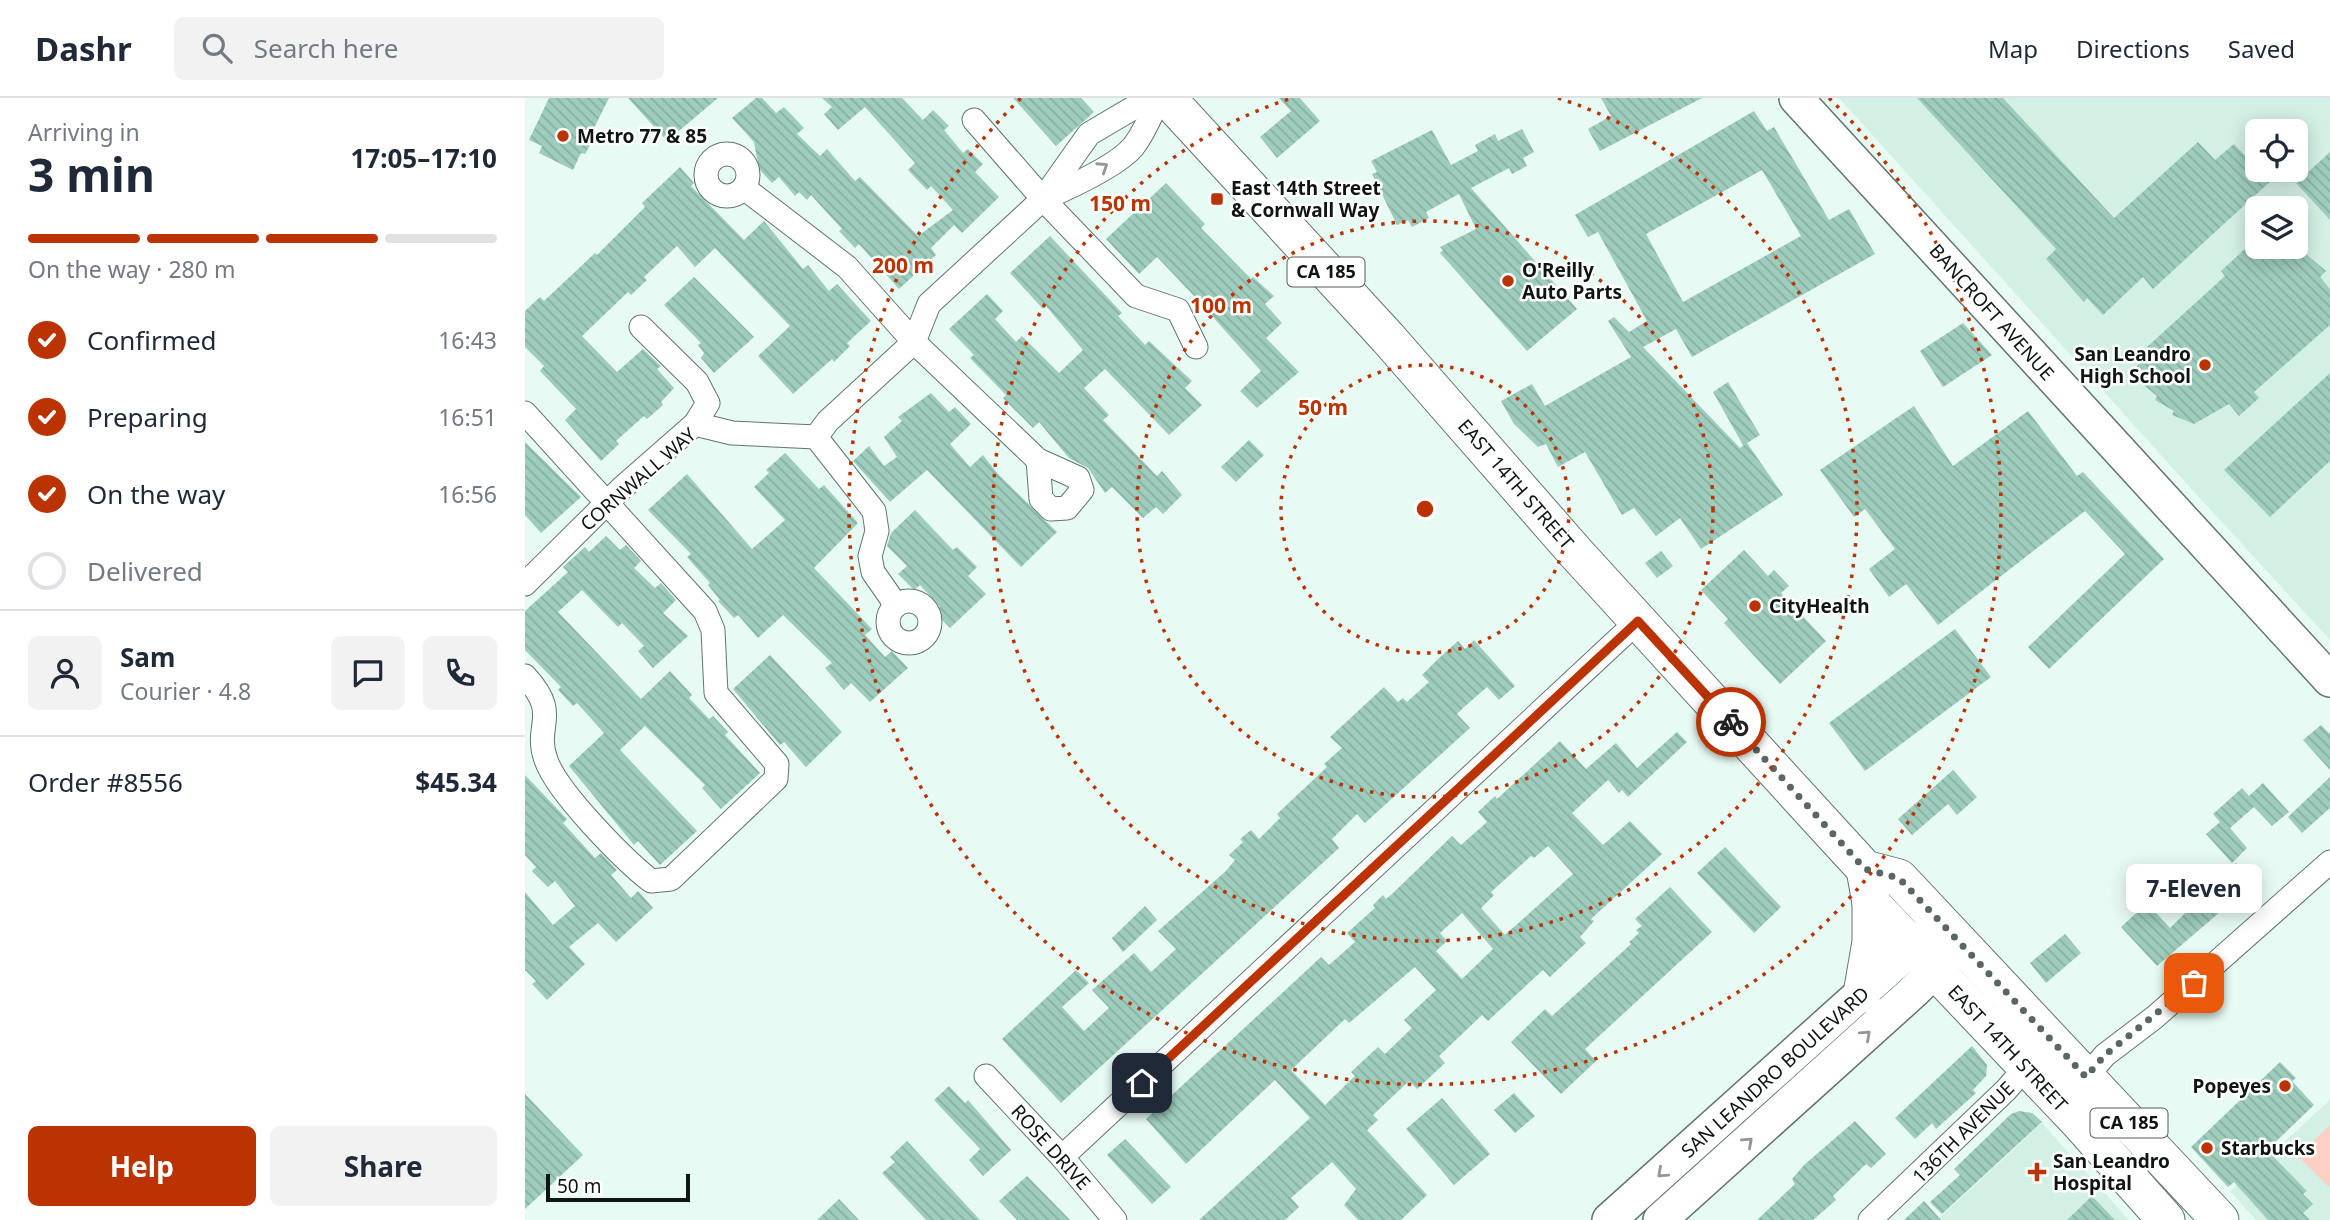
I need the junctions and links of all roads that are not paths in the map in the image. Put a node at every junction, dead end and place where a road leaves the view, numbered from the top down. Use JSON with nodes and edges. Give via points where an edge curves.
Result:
{"nodes":[{"id":1,"x":1150,"y":98,"type":"edge"},
{"id":2,"x":1159,"y":98,"type":"edge"},
{"id":3,"x":1167,"y":98,"type":"edge"},
{"id":4,"x":1796,"y":98,"type":"edge"},
{"id":5,"x":975,"y":120,"type":"dead end"},
{"id":6,"x":744,"y":188,"type":"dead end"},
{"id":7,"x":1042,"y":199,"type":"junction"},
{"id":8,"x":641,"y":327,"type":"dead end"},
{"id":9,"x":914,"y":342,"type":"junction"},
{"id":10,"x":1196,"y":347,"type":"dead end"},
{"id":11,"x":525,"y":413,"type":"edge"},
{"id":12,"x":695,"y":424,"type":"junction"},
{"id":13,"x":816,"y":437,"type":"junction"},
{"id":14,"x":1038,"y":460,"type":"dead end"},
{"id":15,"x":607,"y":501,"type":"junction"},
{"id":16,"x":525,"y":584,"type":"edge"},
{"id":17,"x":896,"y":605,"type":"dead end"},
{"id":18,"x":1638,"y":621,"type":"junction"},
{"id":19,"x":525,"y":676,"type":"edge"},
{"id":20,"x":2330,"y":680,"type":"edge"},
{"id":21,"x":2330,"y":862,"type":"edge"},
{"id":22,"x":1868,"y":886,"type":"junction"},
{"id":23,"x":1951,"y":933,"type":"junction"},
{"id":24,"x":1924,"y":959,"type":"junction"},
{"id":25,"x":1862,"y":994,"type":"junction"},
{"id":26,"x":2050,"y":1039,"type":"junction"},
{"id":27,"x":2026,"y":1068,"type":"junction"},
{"id":28,"x":986,"y":1076,"type":"dead end"},
{"id":29,"x":2086,"y":1077,"type":"junction"},
{"id":30,"x":1062,"y":1157,"type":"junction"},
{"id":31,"x":1115,"y":1220,"type":"edge"},
{"id":32,"x":1609,"y":1220,"type":"edge"},
{"id":33,"x":1660,"y":1220,"type":"edge"},
{"id":34,"x":1870,"y":1220,"type":"edge"},
{"id":35,"x":2166,"y":1220,"type":"edge"},
{"id":36,"x":2220,"y":1220,"type":"edge"}],
"edges":[{"from":1,"to":7,"type":"street","via":[[1089,134]]},
{"from":7,"to":2,"type":"street","one_way":true,"via":[[1075,185],[1131,150]]},
{"from":3,"to":18,"type":"main road","name":"EAST 14TH STREET","number":"CA 185","via":[[1403,354]]},
{"from":4,"to":20,"type":"main road","name":"BANCROFT AVENUE"},
{"from":5,"to":7,"type":"street"},
{"from":6,"to":9,"type":"street","via":[[847,267]]},
{"from":7,"to":9,"type":"street","via":[[929,304]]},
{"from":7,"to":10,"type":"street","via":[[1136,296],[1178,310]]},
{"from":8,"to":12,"type":"street","via":[[697,382],[708,403]]},
{"from":9,"to":13,"type":"street"},
{"from":9,"to":14,"type":"street"},
{"from":11,"to":15,"type":"street"},
{"from":12,"to":13,"type":"street","name":"CORNWALL WAY","via":[[732,433]]},
{"from":12,"to":15,"type":"street","name":"CORNWALL WAY"},
{"from":13,"to":17,"type":"street","via":[[874,511],[873,572]]},
{"from":15,"to":16,"type":"street","name":"CORNWALL WAY"},
{"from":15,"to":19,"type":"street","via":[[705,611],[713,630],[716,693],[778,764],[776,779],[671,879],[651,881],[553,779],[544,757],[546,709],[539,691]]},
{"from":18,"to":22,"type":"main road","name":"EAST 14TH STREET","number":"CA 185"},
{"from":18,"to":30,"type":"street"},
{"from":21,"to":29,"type":"street","via":[[2155,1017],[2105,1055]]},
{"from":22,"to":23,"type":"main road","name":"EAST 14TH STREET","number":"CA 185","via":[[1899,878]]},
{"from":22,"to":24,"type":"main road","name":"EAST 14TH STREET","number":"CA 185"},
{"from":22,"to":25,"type":"main road","via":[[1871,942]]},
{"from":23,"to":24,"type":"main road","name":"SAN LEANDRO BOULEVARD"},
{"from":23,"to":26,"type":"main road","name":"EAST 14TH STREET","number":"CA 185"},
{"from":24,"to":25,"type":"main road","name":"SAN LEANDRO BOULEVARD"},
{"from":24,"to":27,"type":"main road","name":"EAST 14TH STREET","number":"CA 185"},
{"from":33,"to":24,"type":"main road","name":"SAN LEANDRO BOULEVARD","one_way":true},
{"from":25,"to":32,"type":"main road","name":"SAN LEANDRO BOULEVARD","one_way":true},
{"from":26,"to":27,"type":"street","name":"136TH AVENUE"},
{"from":26,"to":29,"type":"main road","name":"EAST 14TH STREET","number":"CA 185"},
{"from":27,"to":34,"type":"street","name":"136TH AVENUE"},
{"from":27,"to":35,"type":"main road","name":"EAST 14TH STREET","number":"CA 185"},
{"from":28,"to":30,"type":"street","name":"ROSE DRIVE"},
{"from":29,"to":36,"type":"main road","name":"EAST 14TH STREET","number":"CA 185"},
{"from":30,"to":31,"type":"street","name":"ROSE DRIVE"}]}
